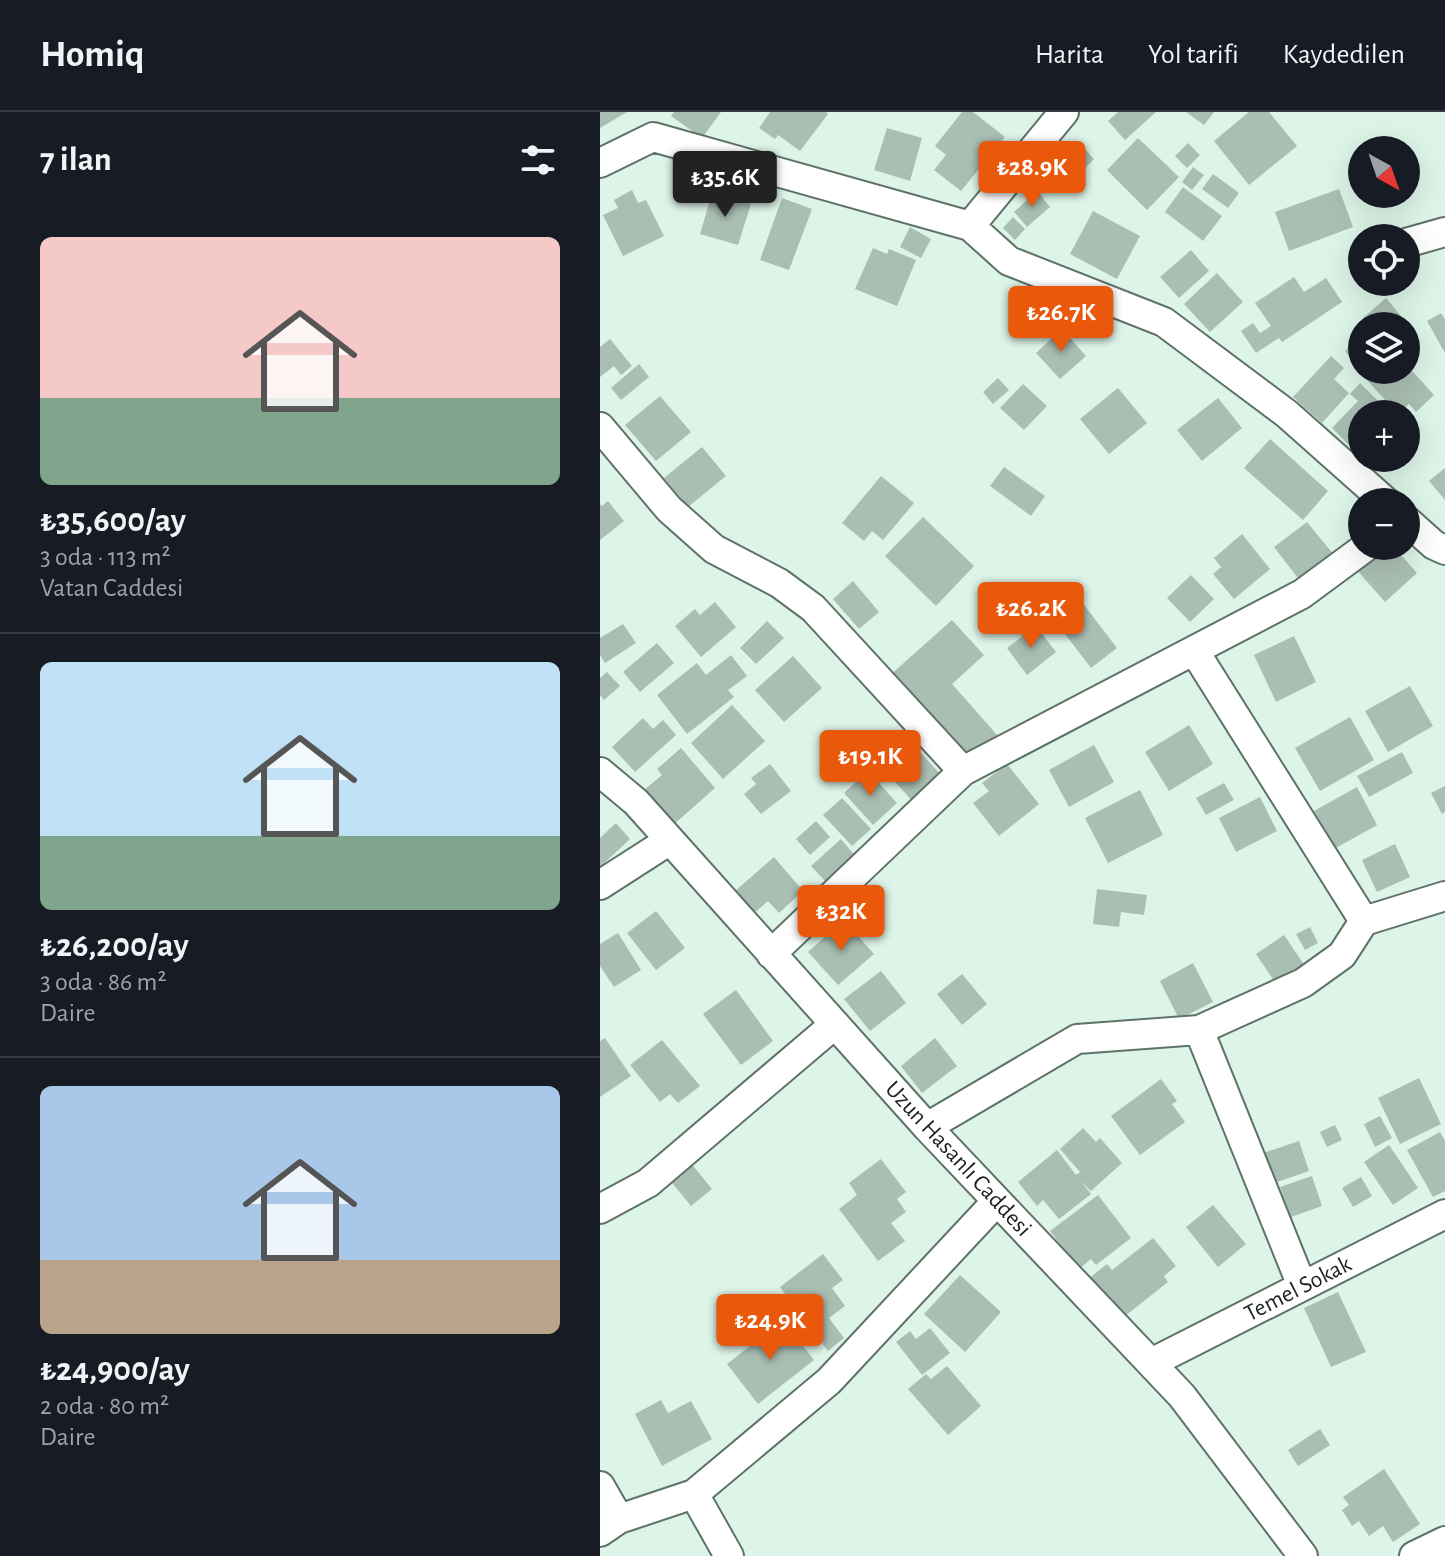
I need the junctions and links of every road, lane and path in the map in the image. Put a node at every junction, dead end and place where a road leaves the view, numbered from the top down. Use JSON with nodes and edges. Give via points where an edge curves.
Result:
{"nodes":[{"id":1,"x":1064,"y":112,"type":"edge"},
{"id":2,"x":659,"y":124,"type":"edge"},
{"id":3,"x":600,"y":163,"type":"edge"},
{"id":4,"x":970,"y":226,"type":"junction"},
{"id":5,"x":1445,"y":232,"type":"edge"},
{"id":6,"x":1420,"y":239,"type":"edge"},
{"id":7,"x":600,"y":427,"type":"edge"},
{"id":8,"x":1370,"y":488,"type":"edge"},
{"id":9,"x":1420,"y":532,"type":"edge"},
{"id":10,"x":1445,"y":550,"type":"edge"},
{"id":11,"x":1348,"y":560,"type":"edge"},
{"id":12,"x":1195,"y":652,"type":"junction"},
{"id":13,"x":963,"y":771,"type":"junction"},
{"id":14,"x":600,"y":772,"type":"edge"},
{"id":15,"x":670,"y":840,"type":"junction"},
{"id":16,"x":600,"y":885,"type":"edge"},
{"id":17,"x":1445,"y":896,"type":"edge"},
{"id":18,"x":1364,"y":921,"type":"junction"},
{"id":19,"x":771,"y":954,"type":"junction"},
{"id":20,"x":835,"y":1024,"type":"junction"},
{"id":21,"x":1199,"y":1030,"type":"junction"},
{"id":22,"x":927,"y":1127,"type":"junction"},
{"id":23,"x":997,"y":1201,"type":"junction"},
{"id":24,"x":600,"y":1209,"type":"edge"},
{"id":25,"x":1445,"y":1214,"type":"edge"},
{"id":26,"x":1302,"y":1286,"type":"junction"},
{"id":27,"x":1151,"y":1363,"type":"junction"},
{"id":28,"x":600,"y":1486,"type":"edge"},
{"id":29,"x":694,"y":1494,"type":"junction"},
{"id":30,"x":610,"y":1525,"type":"edge"},
{"id":31,"x":1445,"y":1541,"type":"edge"},
{"id":32,"x":729,"y":1556,"type":"edge"},
{"id":33,"x":1303,"y":1556,"type":"edge"},
{"id":34,"x":1414,"y":1556,"type":"edge"}],
"edges":[{"from":1,"to":4,"type":"street"},
{"from":2,"to":3,"type":"street"},
{"from":2,"to":4,"type":"street"},
{"from":4,"to":8,"type":"street","via":[[1009,261],[1164,322],[1287,414]]},
{"from":5,"to":6,"type":"street"},
{"from":7,"to":13,"type":"street","via":[[669,509],[714,549],[779,583],[813,608]]},
{"from":9,"to":10,"type":"street"},
{"from":11,"to":12,"type":"street","via":[[1302,594]]},
{"from":12,"to":13,"type":"street"},
{"from":12,"to":18,"type":"street"},
{"from":13,"to":19,"type":"street"},
{"from":14,"to":15,"type":"street","name":"Uzun Hasanlı Caddesi"},
{"from":15,"to":16,"type":"street"},
{"from":15,"to":19,"type":"street","name":"Uzun Hasanlı Caddesi"},
{"from":17,"to":18,"type":"street"},
{"from":18,"to":21,"type":"street","via":[[1342,955],[1303,983]]},
{"from":19,"to":20,"type":"street","name":"Uzun Hasanlı Caddesi"},
{"from":20,"to":22,"type":"street","name":"Uzun Hasanlı Caddesi"},
{"from":20,"to":24,"type":"street","via":[[648,1183]]},
{"from":21,"to":22,"type":"street","via":[[1077,1039]]},
{"from":21,"to":26,"type":"street"},
{"from":22,"to":23,"type":"street","name":"Uzun Hasanlı Caddesi"},
{"from":23,"to":27,"type":"street","name":"Uzun Hasanlı Caddesi"},
{"from":23,"to":29,"type":"street","via":[[829,1381]]},
{"from":25,"to":26,"type":"street","name":"Temel Sokak"},
{"from":26,"to":27,"type":"street","name":"Temel Sokak"},
{"from":27,"to":33,"type":"street","name":"Uzun Hasanlı Caddesi"},
{"from":28,"to":30,"type":"street"},
{"from":29,"to":30,"type":"street"},
{"from":29,"to":32,"type":"street"},
{"from":31,"to":34,"type":"street"}]}
